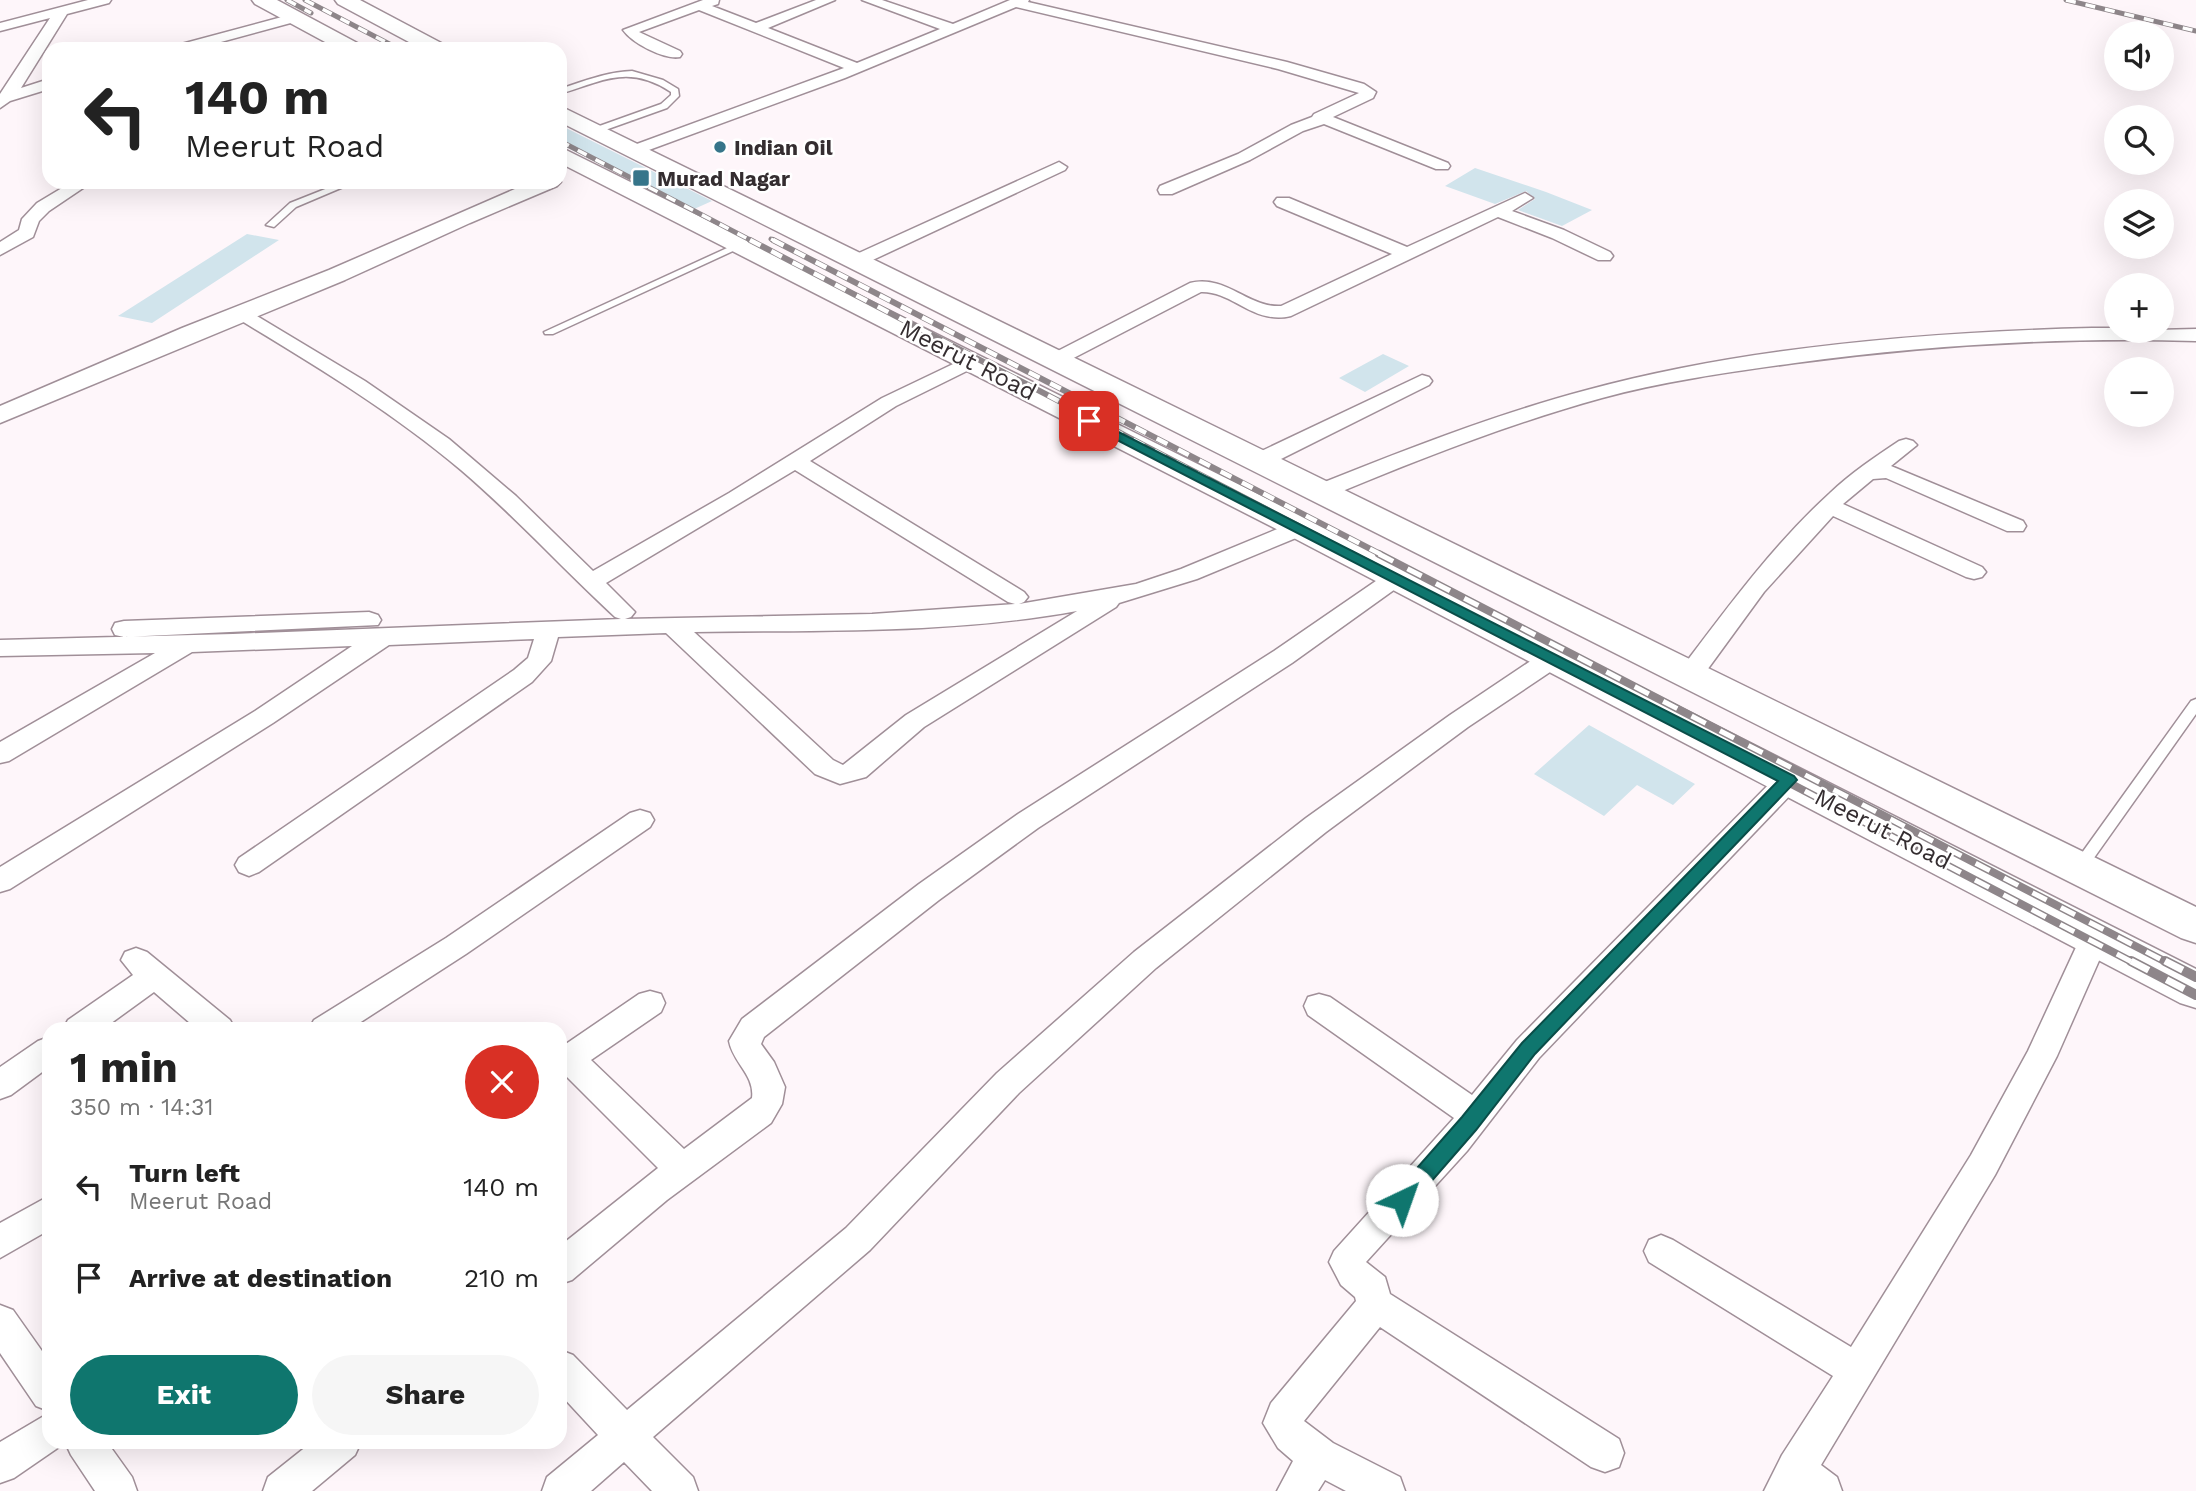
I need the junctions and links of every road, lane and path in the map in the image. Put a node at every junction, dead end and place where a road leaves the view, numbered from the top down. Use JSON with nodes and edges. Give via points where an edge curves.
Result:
{"nodes":[{"id":1,"x":104,"y":0,"type":"edge"},
{"id":2,"x":262,"y":0,"type":"edge"},
{"id":3,"x":348,"y":0,"type":"edge"},
{"id":4,"x":715,"y":0,"type":"edge"},
{"id":5,"x":828,"y":0,"type":"edge"},
{"id":6,"x":869,"y":0,"type":"edge"},
{"id":7,"x":1018,"y":2,"type":"edge"},
{"id":8,"x":698,"y":5,"type":"junction"},
{"id":9,"x":61,"y":12,"type":"junction"},
{"id":10,"x":293,"y":18,"type":"junction"},
{"id":11,"x":0,"y":27,"type":"edge"},
{"id":12,"x":755,"y":28,"type":"junction"},
{"id":13,"x":955,"y":29,"type":"junction"},
{"id":14,"x":204,"y":42,"type":"edge"},
{"id":15,"x":340,"y":42,"type":"edge"},
{"id":16,"x":425,"y":42,"type":"edge"},
{"id":17,"x":675,"y":54,"type":"dead end"},
{"id":18,"x":858,"y":68,"type":"junction"},
{"id":19,"x":42,"y":86,"type":"edge"},
{"id":20,"x":567,"y":90,"type":"edge"},
{"id":21,"x":4,"y":100,"type":"edge"},
{"id":22,"x":567,"y":117,"type":"edge"},
{"id":23,"x":1323,"y":120,"type":"junction"},
{"id":24,"x":594,"y":131,"type":"junction"},
{"id":25,"x":632,"y":151,"type":"junction"},
{"id":26,"x":1442,"y":166,"type":"dead end"},
{"id":27,"x":569,"y":167,"type":"edge"},
{"id":28,"x":1059,"y":167,"type":"dead end"},
{"id":29,"x":73,"y":189,"type":"edge"},
{"id":30,"x":333,"y":189,"type":"edge"},
{"id":31,"x":534,"y":189,"type":"edge"},
{"id":32,"x":1166,"y":190,"type":"dead end"},
{"id":33,"x":1525,"y":198,"type":"dead end"},
{"id":34,"x":1283,"y":202,"type":"dead end"},
{"id":35,"x":742,"y":205,"type":"junction"},
{"id":36,"x":1497,"y":211,"type":"junction"},
{"id":37,"x":696,"y":223,"type":"junction"},
{"id":38,"x":271,"y":225,"type":"dead end"},
{"id":39,"x":741,"y":245,"type":"junction"},
{"id":40,"x":0,"y":250,"type":"edge"},
{"id":41,"x":1405,"y":253,"type":"junction"},
{"id":42,"x":1604,"y":256,"type":"dead end"},
{"id":43,"x":856,"y":261,"type":"junction"},
{"id":44,"x":242,"y":313,"type":"junction"},
{"id":45,"x":549,"y":332,"type":"dead end"},
{"id":46,"x":2196,"y":335,"type":"edge"},
{"id":47,"x":1055,"y":360,"type":"junction"},
{"id":48,"x":972,"y":361,"type":"junction"},
{"id":49,"x":1422,"y":381,"type":"dead end"},
{"id":50,"x":0,"y":415,"type":"edge"},
{"id":51,"x":1906,"y":444,"type":"dead end"},
{"id":52,"x":795,"y":461,"type":"junction"},
{"id":53,"x":1258,"y":461,"type":"junction"},
{"id":54,"x":1867,"y":474,"type":"junction"},
{"id":55,"x":1320,"y":492,"type":"junction"},
{"id":56,"x":1829,"y":506,"type":"junction"},
{"id":57,"x":1288,"y":522,"type":"junction"},
{"id":58,"x":2015,"y":526,"type":"dead end"},
{"id":59,"x":1974,"y":572,"type":"dead end"},
{"id":60,"x":1396,"y":577,"type":"junction"},
{"id":61,"x":590,"y":582,"type":"junction"},
{"id":62,"x":1122,"y":594,"type":"junction"},
{"id":63,"x":1016,"y":597,"type":"junction"},
{"id":64,"x":623,"y":612,"type":"junction"},
{"id":65,"x":771,"y":615,"type":"junction"},
{"id":66,"x":672,"y":625,"type":"junction"},
{"id":67,"x":548,"y":631,"type":"junction"},
{"id":68,"x":370,"y":632,"type":"junction"},
{"id":69,"x":0,"y":633,"type":"edge"},
{"id":70,"x":185,"y":645,"type":"junction"},
{"id":71,"x":0,"y":648,"type":"edge"},
{"id":72,"x":1553,"y":658,"type":"junction"},
{"id":73,"x":1690,"y":675,"type":"junction"},
{"id":74,"x":2196,"y":704,"type":"edge"},
{"id":75,"x":0,"y":754,"type":"edge"},
{"id":76,"x":1789,"y":780,"type":"junction"},
{"id":77,"x":640,"y":820,"type":"dead end"},
{"id":78,"x":249,"y":865,"type":"dead end"},
{"id":79,"x":2079,"y":868,"type":"junction"},
{"id":80,"x":0,"y":881,"type":"edge"},
{"id":81,"x":2196,"y":926,"type":"edge"},
{"id":82,"x":2094,"y":938,"type":"junction"},
{"id":83,"x":145,"y":968,"type":"joint"},
{"id":84,"x":2196,"y":990,"type":"edge"},
{"id":85,"x":650,"y":1003,"type":"dead end"},
{"id":86,"x":1319,"y":1006,"type":"dead end"},
{"id":87,"x":87,"y":1022,"type":"edge"},
{"id":88,"x":211,"y":1022,"type":"edge"},
{"id":89,"x":336,"y":1022,"type":"edge"},
{"id":90,"x":42,"y":1056,"type":"edge"},
{"id":91,"x":567,"y":1060,"type":"edge"},
{"id":92,"x":567,"y":1065,"type":"edge"},
{"id":93,"x":0,"y":1085,"type":"edge"},
{"id":94,"x":1475,"y":1115,"type":"junction"},
{"id":95,"x":682,"y":1169,"type":"junction"},
{"id":96,"x":42,"y":1215,"type":"edge"},
{"id":97,"x":0,"y":1242,"type":"edge"},
{"id":98,"x":1661,"y":1251,"type":"dead end"},
{"id":99,"x":567,"y":1262,"type":"edge"},
{"id":100,"x":1374,"y":1303,"type":"junction"},
{"id":101,"x":0,"y":1322,"type":"edge"},
{"id":102,"x":1856,"y":1370,"type":"junction"},
{"id":103,"x":567,"y":1375,"type":"edge"},
{"id":104,"x":42,"y":1383,"type":"edge"},
{"id":105,"x":623,"y":1435,"type":"junction"},
{"id":106,"x":42,"y":1437,"type":"edge"},
{"id":107,"x":89,"y":1449,"type":"edge"},
{"id":108,"x":333,"y":1449,"type":"edge"},
{"id":109,"x":1605,"y":1453,"type":"dead end"},
{"id":110,"x":1319,"y":1455,"type":"junction"},
{"id":111,"x":0,"y":1464,"type":"edge"},
{"id":112,"x":1801,"y":1484,"type":"edge"},
{"id":113,"x":118,"y":1491,"type":"edge"},
{"id":114,"x":282,"y":1491,"type":"edge"},
{"id":115,"x":561,"y":1491,"type":"edge"},
{"id":116,"x":679,"y":1491,"type":"edge"},
{"id":117,"x":1296,"y":1491,"type":"edge"},
{"id":118,"x":1385,"y":1491,"type":"edge"}],
"edges":[{"from":1,"to":9,"type":"street"},
{"from":2,"to":10,"type":"highway"},
{"from":3,"to":16,"type":"highway"},
{"from":4,"to":8,"type":"street"},
{"from":5,"to":12,"type":"street"},
{"from":6,"to":13,"type":"street"},
{"from":7,"to":13,"type":"street"},
{"from":7,"to":23,"type":"street","via":[[1282,65],[1368,92],[1322,115]]},
{"from":8,"to":12,"type":"street"},
{"from":8,"to":17,"type":"street","via":[[630,30]]},
{"from":9,"to":11,"type":"street"},
{"from":9,"to":21,"type":"street"},
{"from":10,"to":14,"type":"street"},
{"from":10,"to":15,"type":"highway"},
{"from":12,"to":18,"type":"street"},
{"from":13,"to":18,"type":"street"},
{"from":18,"to":25,"type":"street"},
{"from":19,"to":21,"type":"street"},
{"from":20,"to":24,"type":"lane","via":[[622,72],[675,91],[664,106]]},
{"from":22,"to":24,"type":"highway","name":"Meerut Road"},
{"from":23,"to":26,"type":"street"},
{"from":23,"to":32,"type":"street"},
{"from":24,"to":25,"type":"highway","name":"Meerut Road"},
{"from":25,"to":35,"type":"highway","name":"Meerut Road"},
{"from":27,"to":37,"type":"highway","name":"Meerut Road"},
{"from":28,"to":43,"type":"street"},
{"from":29,"to":40,"type":"street","via":[[43,207],[26,233]]},
{"from":30,"to":38,"type":"lane","via":[[293,205]]},
{"from":31,"to":44,"type":"street"},
{"from":33,"to":36,"type":"street"},
{"from":34,"to":41,"type":"street"},
{"from":35,"to":37,"type":"highway"},
{"from":35,"to":43,"type":"highway","name":"Meerut Road"},
{"from":36,"to":41,"type":"street"},
{"from":36,"to":42,"type":"street"},
{"from":37,"to":39,"type":"highway","name":"Meerut Road"},
{"from":39,"to":45,"type":"lane"},
{"from":39,"to":48,"type":"highway","name":"Meerut Road"},
{"from":41,"to":47,"type":"street","via":[[1278,313],[1209,286],[1197,287]]},
{"from":43,"to":47,"type":"highway","name":"Meerut Road"},
{"from":44,"to":50,"type":"street"},
{"from":44,"to":61,"type":"street","via":[[319,359],[447,448],[553,542]]},
{"from":46,"to":55,"type":"street","via":[[2064,332],[1973,337],[1678,376],[1597,394],[1475,431]]},
{"from":47,"to":53,"type":"highway","name":"Meerut Road"},
{"from":48,"to":52,"type":"street","via":[[889,402]]},
{"from":48,"to":57,"type":"highway","name":"Meerut Road"},
{"from":49,"to":53,"type":"street"},
{"from":51,"to":54,"type":"street"},
{"from":52,"to":61,"type":"street"},
{"from":52,"to":63,"type":"street"},
{"from":53,"to":55,"type":"highway","name":"Meerut Road"},
{"from":54,"to":56,"type":"street"},
{"from":54,"to":58,"type":"street","via":[[1886,471],[1900,475]]},
{"from":55,"to":73,"type":"highway","name":"Meerut Road"},
{"from":56,"to":59,"type":"street"},
{"from":56,"to":73,"type":"street","via":[[1756,587]]},
{"from":57,"to":60,"type":"highway","name":"Meerut Road"},
{"from":57,"to":62,"type":"street","via":[[1179,577]]},
{"from":57,"to":63,"type":"street","via":[[1158,568],[1103,583]]},
{"from":60,"to":72,"type":"highway","name":"Meerut Road"},
{"from":60,"to":95,"type":"street","via":[[1283,657],[1028,821],[754,1028],[746,1047],[771,1088],[769,1103]]},
{"from":61,"to":64,"type":"street"},
{"from":62,"to":65,"type":"street","via":[[977,617]]},
{"from":62,"to":66,"type":"street","via":[[915,721],[848,775],[839,776]]},
{"from":63,"to":65,"type":"street"},
{"from":64,"to":65,"type":"street"},
{"from":64,"to":68,"type":"street"},
{"from":65,"to":66,"type":"street"},
{"from":66,"to":67,"type":"street"},
{"from":67,"to":68,"type":"street"},
{"from":67,"to":78,"type":"street","via":[[539,661],[523,676]]},
{"from":68,"to":69,"type":"street"},
{"from":68,"to":70,"type":"street"},
{"from":68,"to":80,"type":"street","via":[[272,712]]},
{"from":70,"to":71,"type":"street"},
{"from":70,"to":75,"type":"street"},
{"from":72,"to":76,"type":"highway","name":"Meerut Road"},
{"from":72,"to":105,"type":"street","via":[[1316,825],[1145,960],[1008,1083],[858,1239]]},
{"from":73,"to":79,"type":"highway","name":"Meerut Road"},
{"from":74,"to":79,"type":"lane"},
{"from":76,"to":82,"type":"highway","name":"Meerut Road"},
{"from":76,"to":94,"type":"street","via":[[1528,1049]]},
{"from":77,"to":89,"type":"street"},
{"from":79,"to":81,"type":"highway","name":"Meerut Road"},
{"from":82,"to":84,"type":"highway","name":"Meerut Road"},
{"from":82,"to":102,"type":"street","via":[[2041,1056],[1983,1165]]},
{"from":83,"to":87,"type":"street"},
{"from":83,"to":88,"type":"street"},
{"from":85,"to":91,"type":"street"},
{"from":86,"to":94,"type":"street"},
{"from":90,"to":93,"type":"street"},
{"from":92,"to":95,"type":"street"},
{"from":94,"to":100,"type":"street","via":[[1349,1256],[1348,1269],[1373,1289]]},
{"from":95,"to":99,"type":"street"},
{"from":96,"to":97,"type":"street"},
{"from":98,"to":102,"type":"street"},
{"from":100,"to":109,"type":"street"},
{"from":100,"to":110,"type":"street","via":[[1284,1416],[1286,1429]]},
{"from":101,"to":104,"type":"street"},
{"from":102,"to":112,"type":"street"},
{"from":103,"to":105,"type":"street"},
{"from":105,"to":115,"type":"street"},
{"from":105,"to":116,"type":"street"},
{"from":106,"to":111,"type":"street"},
{"from":107,"to":113,"type":"street"},
{"from":108,"to":114,"type":"street"},
{"from":110,"to":117,"type":"street"},
{"from":110,"to":118,"type":"street"}]}
